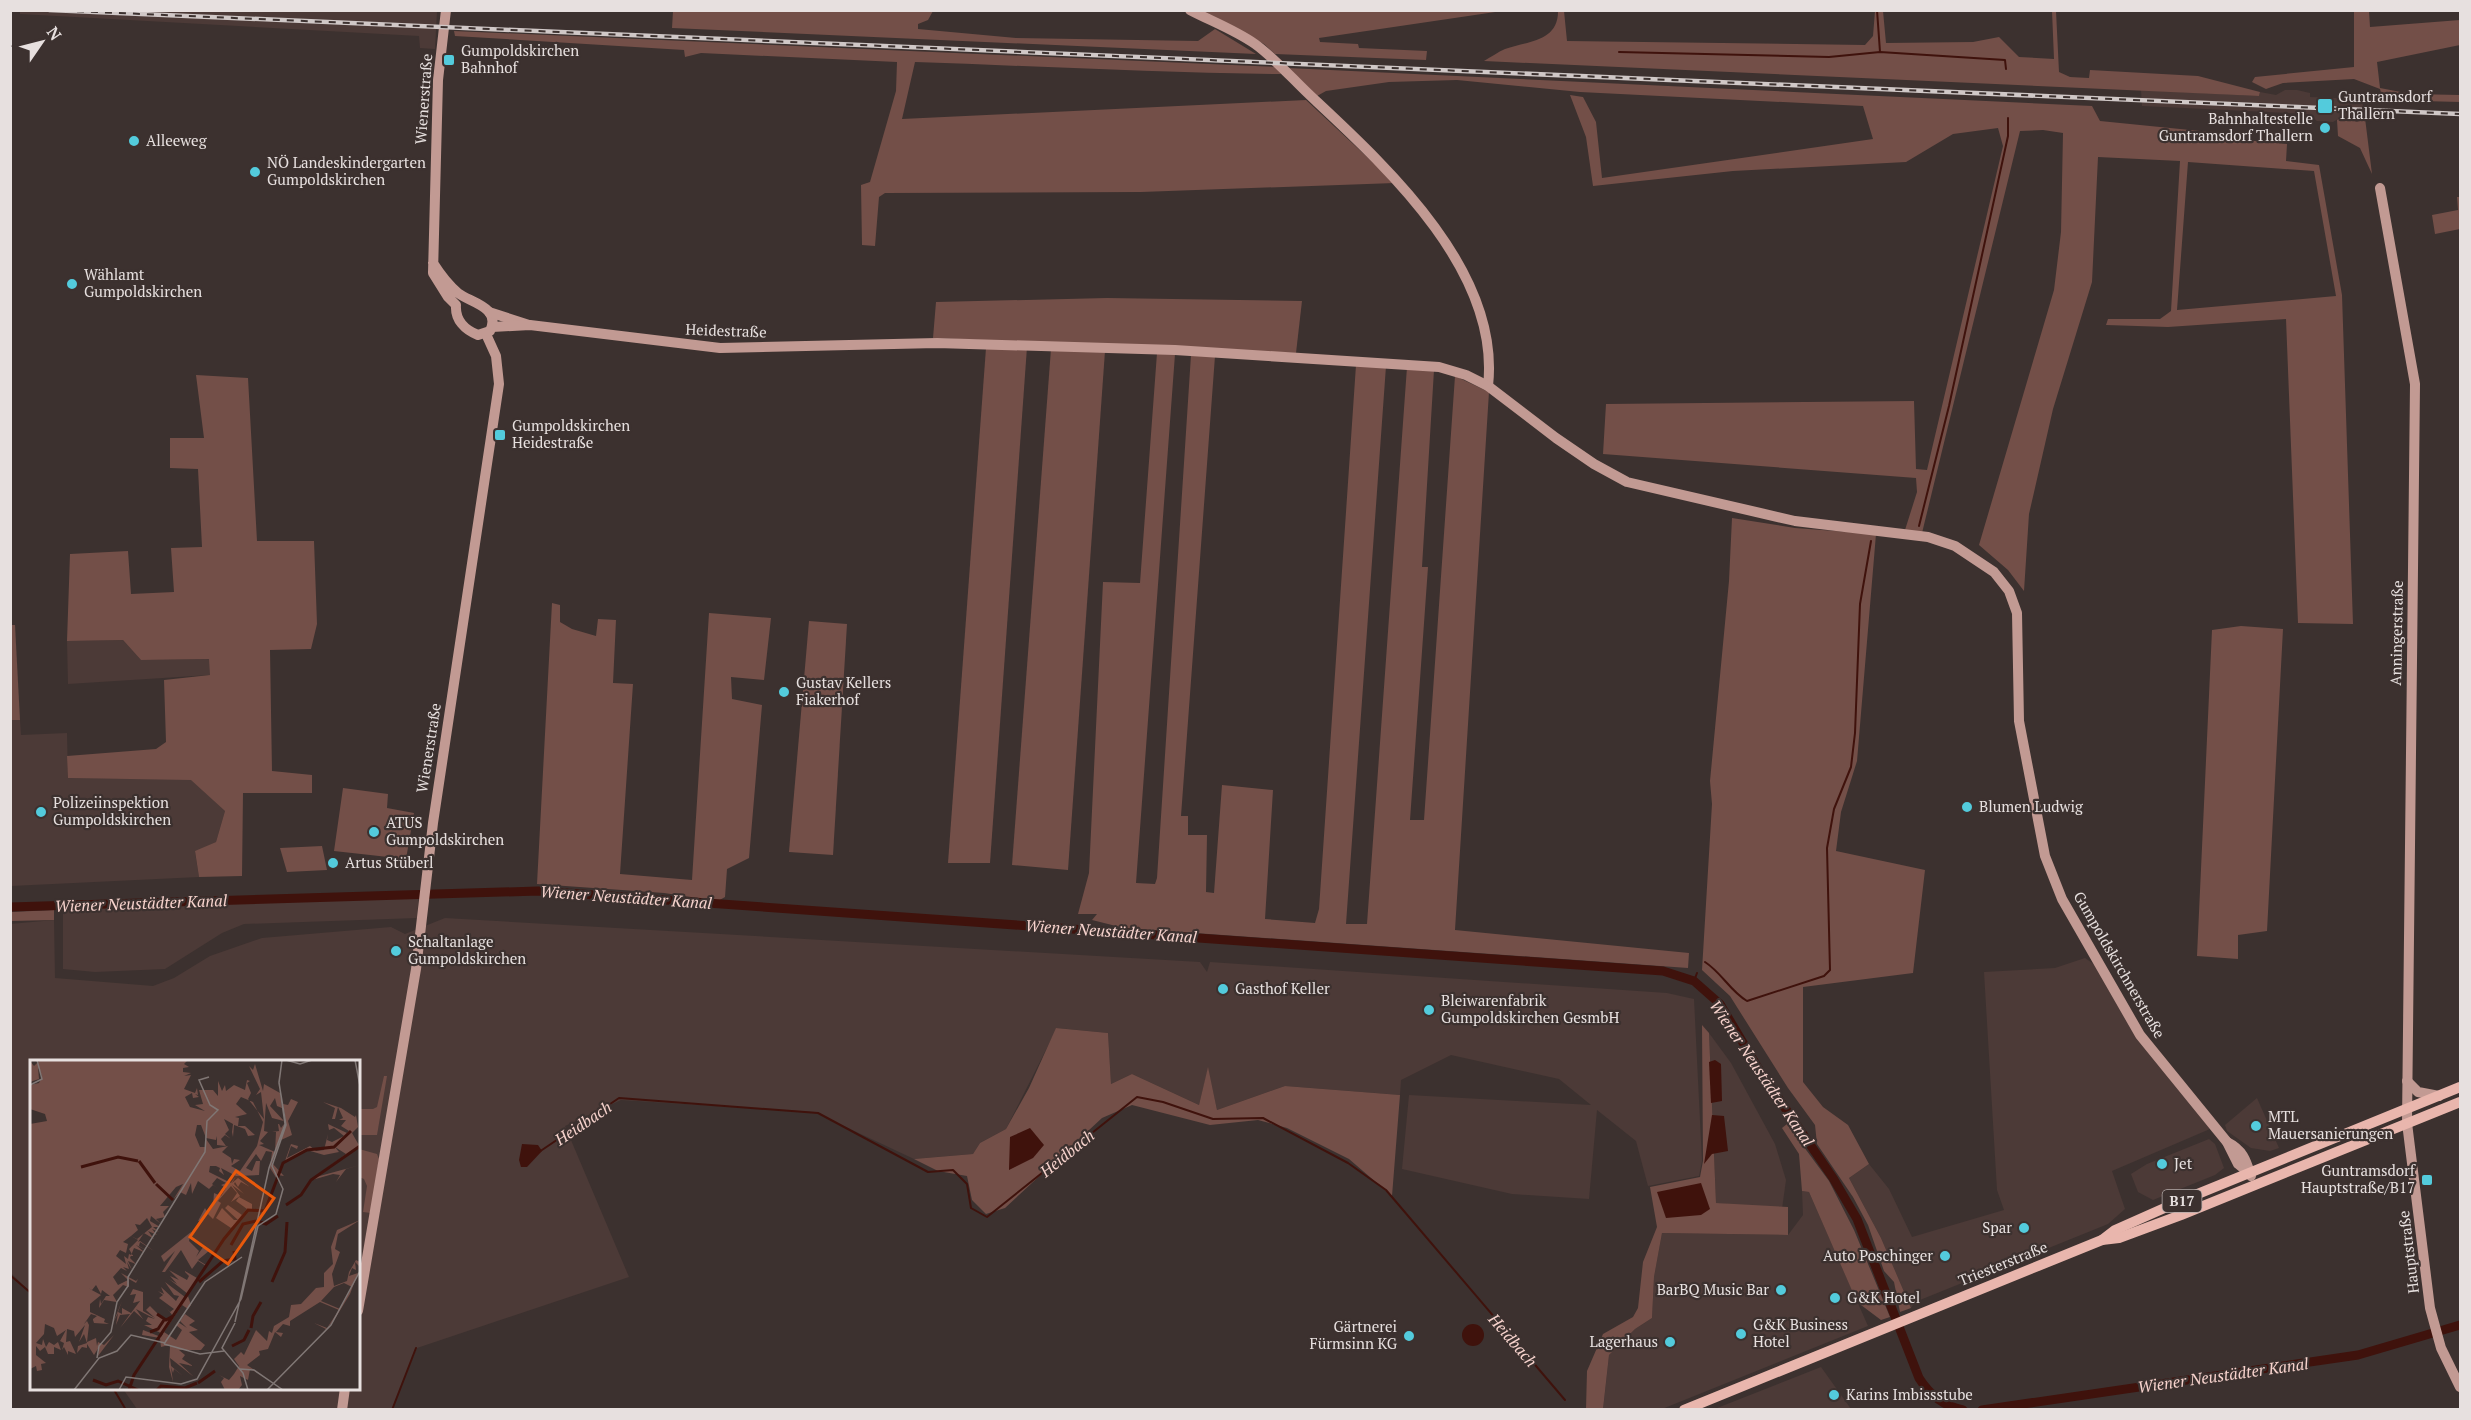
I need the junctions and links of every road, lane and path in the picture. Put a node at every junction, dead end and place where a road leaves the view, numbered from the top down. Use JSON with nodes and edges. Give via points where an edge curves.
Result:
{"nodes":[{"id":1,"x":446,"y":10,"type":"edge"},
{"id":2,"x":1190,"y":10,"type":"edge"},
{"id":3,"x":2380,"y":188,"type":"dead end"},
{"id":4,"x":461,"y":302,"type":"junction"},
{"id":5,"x":489,"y":312,"type":"junction"},
{"id":6,"x":530,"y":325,"type":"junction"},
{"id":7,"x":489,"y":330,"type":"junction"},
{"id":8,"x":1488,"y":386,"type":"junction"},
{"id":9,"x":1994,"y":572,"type":"joint"},
{"id":10,"x":2407,"y":1081,"type":"junction"},
{"id":11,"x":2460,"y":1087,"type":"edge"},
{"id":12,"x":2439,"y":1096,"type":"junction"},
{"id":13,"x":2460,"y":1102,"type":"edge"},
{"id":14,"x":2406,"y":1109,"type":"junction"},
{"id":15,"x":2407,"y":1123,"type":"junction"},
{"id":16,"x":2250,"y":1173,"type":"junction"},
{"id":17,"x":2254,"y":1185,"type":"junction"},
{"id":18,"x":2102,"y":1240,"type":"junction"},
{"id":19,"x":360,"y":1299,"type":"edge"},
{"id":20,"x":2460,"y":1387,"type":"edge"},
{"id":21,"x":345,"y":1390,"type":"edge"},
{"id":22,"x":342,"y":1410,"type":"edge"},
{"id":23,"x":1684,"y":1410,"type":"edge"}],
"edges":[{"from":1,"to":4,"type":"street","name":"Wienerstraße","via":[[438,80],[433,273],[439,285]]},
{"from":2,"to":8,"type":"street","via":[[1247,39],[1266,54],[1377,158],[1442,237],[1468,283],[1479,314],[1491,361]]},
{"from":3,"to":10,"type":"street","name":"Anningerstraße","via":[[2415,384]]},
{"from":4,"to":5,"type":"street","name":"Wienerstraße","via":[[474,299]]},
{"from":4,"to":7,"type":"street","name":"Wienerstraße","via":[[456,311],[463,326],[478,335]]},
{"from":5,"to":6,"type":"street","name":"Heidestraße"},
{"from":5,"to":7,"type":"street","name":"Wienerstraße"},
{"from":6,"to":7,"type":"street","name":"Heidestraße"},
{"from":6,"to":8,"type":"street","name":"Heidestraße","via":[[720,348],[921,343],[1175,350],[1411,363],[1466,375]]},
{"from":7,"to":19,"type":"street","name":"Wienerstraße","via":[[499,384],[433,822],[416,969]]},
{"from":8,"to":9,"type":"street","name":"Heidestraße","via":[[1556,438],[1627,482],[1795,521],[1928,537],[1955,546]]},
{"from":9,"to":16,"type":"street","name":"Gumpoldskirchnerstraße","via":[[2009,591],[2017,613],[2019,721],[2045,856],[2056,884],[2140,1035],[2227,1142],[2241,1152],[2249,1163]]},
{"from":10,"to":12,"type":"street","via":[[2418,1092]]},
{"from":10,"to":14,"type":"street","name":"Anningerstraße"},
{"from":11,"to":12,"type":"main road","name":"Triesterstraße","number":"B17"},
{"from":12,"to":14,"type":"main road","name":"Triesterstraße","number":"B17"},
{"from":13,"to":15,"type":"main road","name":"Triesterstraße","number":"B17"},
{"from":14,"to":15,"type":"street","name":"Hauptstraße"},
{"from":14,"to":16,"type":"main road","name":"Triesterstraße","number":"B17"},
{"from":15,"to":17,"type":"main road","name":"Triesterstraße","number":"B17"},
{"from":15,"to":20,"type":"street","name":"Hauptstraße","via":[[2432,1317],[2441,1348]]},
{"from":16,"to":17,"type":"street","name":"Gumpoldskirchnerstraße"},
{"from":16,"to":18,"type":"main road","name":"Triesterstraße","number":"B17","via":[[2115,1230]]},
{"from":17,"to":18,"type":"main road","name":"Triesterstraße","number":"B17","via":[[2119,1238]]},
{"from":18,"to":23,"type":"main road","name":"Triesterstraße","number":"B17"},
{"from":21,"to":22,"type":"street"}]}
